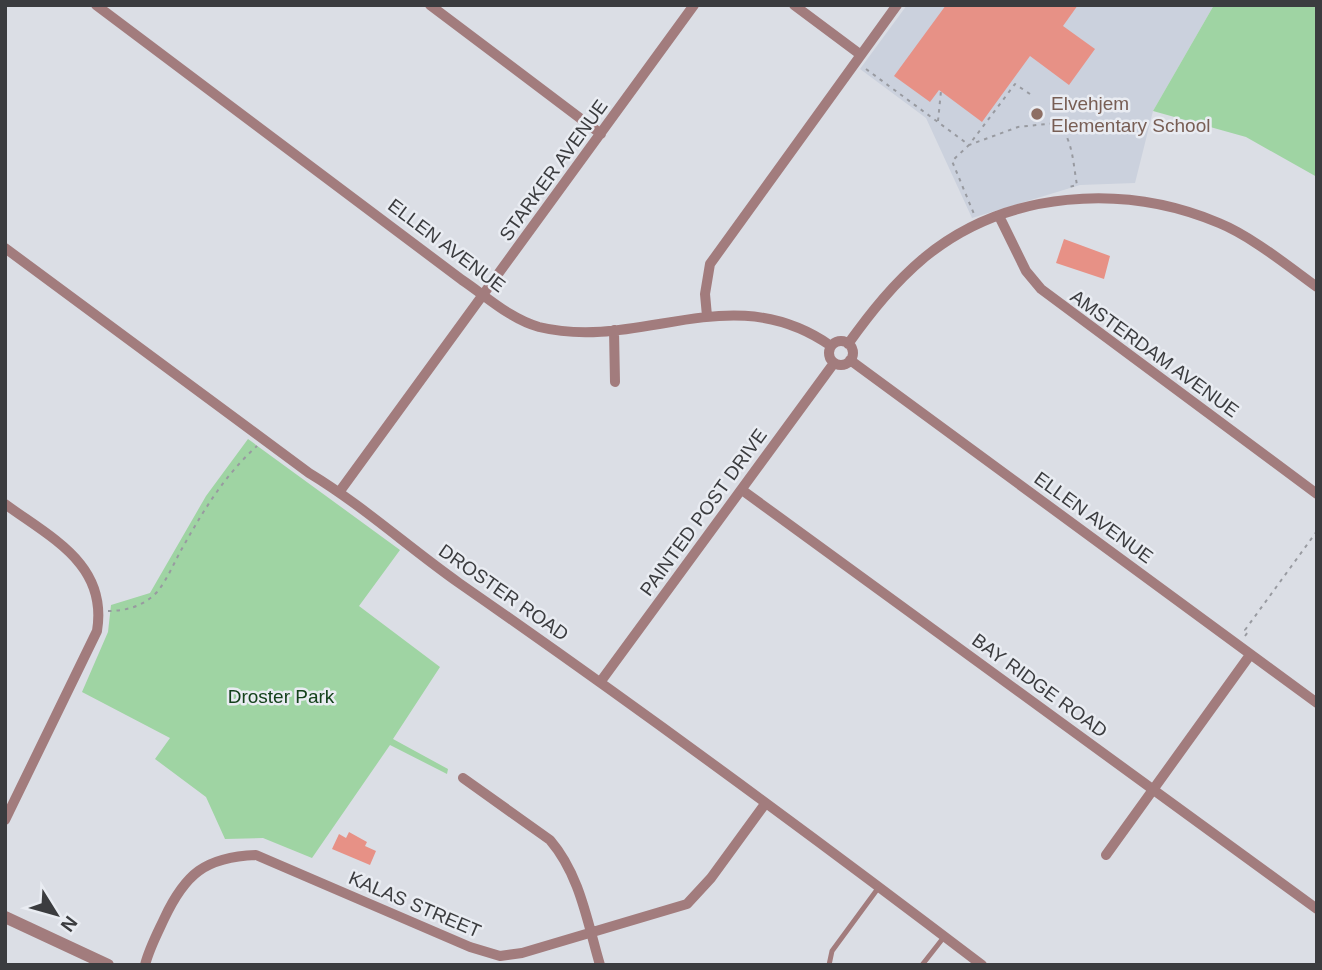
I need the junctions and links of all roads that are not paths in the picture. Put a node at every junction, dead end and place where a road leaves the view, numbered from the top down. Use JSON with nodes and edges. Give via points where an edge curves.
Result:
{"nodes":[{"id":1,"x":96,"y":5,"type":"edge"},
{"id":2,"x":430,"y":5,"type":"edge"},
{"id":3,"x":694,"y":5,"type":"edge"},
{"id":4,"x":794,"y":5,"type":"edge"},
{"id":5,"x":897,"y":5,"type":"edge"},
{"id":6,"x":861,"y":55,"type":"junction"},
{"id":7,"x":601,"y":134,"type":"junction"},
{"id":8,"x":999,"y":216,"type":"junction"},
{"id":9,"x":5,"y":248,"type":"edge"},
{"id":10,"x":1317,"y":287,"type":"edge"},
{"id":11,"x":484,"y":295,"type":"junction"},
{"id":12,"x":707,"y":316,"type":"junction"},
{"id":13,"x":614,"y":330,"type":"junction"},
{"id":14,"x":848,"y":344,"type":"junction"},
{"id":15,"x":831,"y":346,"type":"junction"},
{"id":16,"x":850,"y":360,"type":"junction"},
{"id":17,"x":834,"y":362,"type":"junction"},
{"id":18,"x":615,"y":382,"type":"dead end"},
{"id":19,"x":742,"y":490,"type":"junction"},
{"id":20,"x":340,"y":491,"type":"junction"},
{"id":21,"x":1317,"y":494,"type":"edge"},
{"id":22,"x":5,"y":504,"type":"edge"},
{"id":23,"x":1250,"y":655,"type":"junction"},
{"id":24,"x":601,"y":681,"type":"junction"},
{"id":25,"x":1317,"y":703,"type":"edge"},
{"id":26,"x":463,"y":778,"type":"dead end"},
{"id":27,"x":1152,"y":789,"type":"junction"},
{"id":28,"x":765,"y":804,"type":"junction"},
{"id":29,"x":5,"y":820,"type":"edge"},
{"id":30,"x":1105,"y":855,"type":"dead end"},
{"id":31,"x":879,"y":887,"type":"junction"},
{"id":32,"x":1317,"y":909,"type":"edge"},
{"id":33,"x":5,"y":917,"type":"edge"},
{"id":34,"x":590,"y":932,"type":"junction"},
{"id":35,"x":944,"y":936,"type":"junction"},
{"id":36,"x":108,"y":965,"type":"edge"},
{"id":37,"x":145,"y":965,"type":"edge"},
{"id":38,"x":600,"y":965,"type":"edge"},
{"id":39,"x":829,"y":965,"type":"edge"},
{"id":40,"x":922,"y":965,"type":"edge"},
{"id":41,"x":982,"y":965,"type":"edge"}],
"edges":[{"from":1,"to":11,"type":"street","name":"ELLEN AVENUE"},
{"from":2,"to":7,"type":"street"},
{"from":3,"to":7,"type":"street","name":"STARKER AVENUE"},
{"from":4,"to":6,"type":"street"},
{"from":5,"to":6,"type":"street"},
{"from":6,"to":12,"type":"street","via":[[710,264]]},
{"from":7,"to":11,"type":"street","name":"STARKER AVENUE"},
{"from":8,"to":10,"type":"street","via":[[1075,197],[1124,198],[1174,208],[1221,223]]},
{"from":8,"to":14,"type":"street","via":[[928,255],[897,283]]},
{"from":8,"to":21,"type":"street","name":"AMSTERDAM AVENUE","via":[[1026,271],[1041,289]]},
{"from":9,"to":20,"type":"street","name":"DROSTER ROAD"},
{"from":11,"to":13,"type":"street","name":"ELLEN AVENUE","via":[[536,326],[580,332]]},
{"from":11,"to":20,"type":"street","name":"STARKER AVENUE"},
{"from":12,"to":13,"type":"street","name":"ELLEN AVENUE"},
{"from":12,"to":15,"type":"street","name":"ELLEN AVENUE","via":[[778,319],[796,324]]},
{"from":13,"to":18,"type":"street"},
{"from":14,"to":15,"type":"street"},
{"from":14,"to":16,"type":"street"},
{"from":15,"to":17,"type":"street"},
{"from":16,"to":17,"type":"street"},
{"from":16,"to":23,"type":"street","name":"ELLEN AVENUE"},
{"from":17,"to":19,"type":"street","name":"PAINTED POST DRIVE"},
{"from":19,"to":24,"type":"street","name":"PAINTED POST DRIVE"},
{"from":19,"to":27,"type":"street","name":"BAY RIDGE ROAD"},
{"from":20,"to":24,"type":"street","name":"DROSTER ROAD","via":[[438,568]]},
{"from":22,"to":29,"type":"street","via":[[80,562],[92,579],[100,611],[97,631]]},
{"from":23,"to":25,"type":"street","name":"ELLEN AVENUE"},
{"from":23,"to":27,"type":"street"},
{"from":24,"to":28,"type":"street","name":"DROSTER ROAD"},
{"from":26,"to":34,"type":"street","via":[[550,840],[561,853],[573,875]]},
{"from":27,"to":30,"type":"street"},
{"from":27,"to":32,"type":"street","name":"BAY RIDGE ROAD"},
{"from":28,"to":31,"type":"street","name":"DROSTER ROAD"},
{"from":28,"to":34,"type":"street","name":"KALAS STREET","via":[[687,904]]},
{"from":31,"to":35,"type":"street","name":"DROSTER ROAD"},
{"from":31,"to":39,"type":"lane","via":[[832,951]]},
{"from":33,"to":36,"type":"street"},
{"from":34,"to":37,"type":"street","name":"KALAS STREET","via":[[500,956],[256,855],[208,864],[189,877],[173,899]]},
{"from":34,"to":38,"type":"street"},
{"from":35,"to":40,"type":"lane"},
{"from":35,"to":41,"type":"street","name":"DROSTER ROAD"}]}
